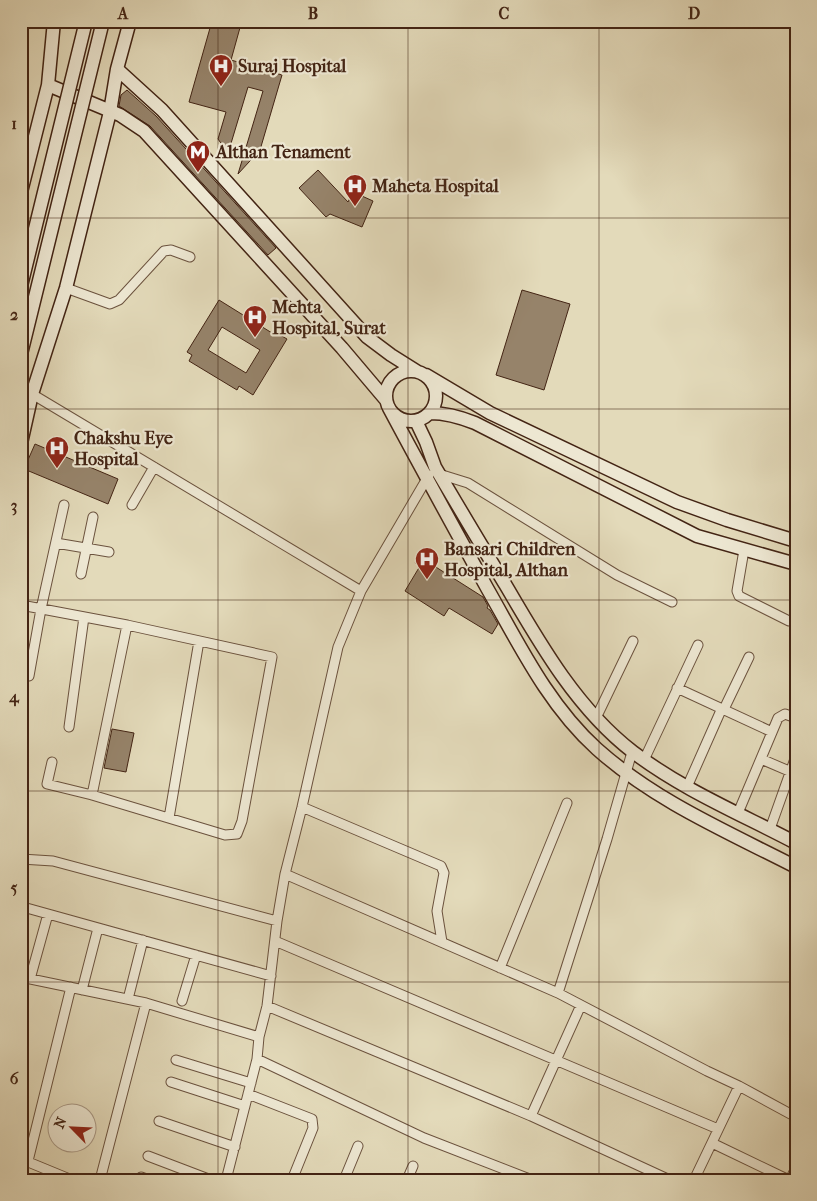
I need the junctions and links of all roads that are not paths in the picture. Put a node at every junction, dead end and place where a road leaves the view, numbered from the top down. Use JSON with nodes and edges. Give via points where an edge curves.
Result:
{"nodes":[{"id":1,"x":54,"y":21,"type":"edge"},
{"id":2,"x":86,"y":21,"type":"edge"},
{"id":3,"x":103,"y":21,"type":"edge"},
{"id":4,"x":130,"y":21,"type":"edge"},
{"id":5,"x":117,"y":69,"type":"junction"},
{"id":6,"x":48,"y":85,"type":"junction"},
{"id":7,"x":110,"y":112,"type":"junction"},
{"id":8,"x":21,"y":192,"type":"edge"},
{"id":9,"x":190,"y":257,"type":"dead end"},
{"id":10,"x":21,"y":286,"type":"edge"},
{"id":11,"x":66,"y":288,"type":"junction"},
{"id":12,"x":21,"y":354,"type":"edge"},
{"id":13,"x":422,"y":373,"type":"junction"},
{"id":14,"x":32,"y":394,"type":"junction"},
{"id":15,"x":388,"y":404,"type":"junction"},
{"id":16,"x":430,"y":413,"type":"junction"},
{"id":17,"x":416,"y":421,"type":"junction"},
{"id":18,"x":21,"y":443,"type":"edge"},
{"id":19,"x":154,"y":467,"type":"junction"},
{"id":20,"x":434,"y":473,"type":"junction"},
{"id":21,"x":64,"y":505,"type":"dead end"},
{"id":22,"x":132,"y":505,"type":"dead end"},
{"id":23,"x":94,"y":518,"type":"dead end"},
{"id":24,"x":796,"y":541,"type":"edge"},
{"id":25,"x":56,"y":543,"type":"junction"},
{"id":26,"x":86,"y":548,"type":"junction"},
{"id":27,"x":744,"y":550,"type":"junction"},
{"id":28,"x":109,"y":552,"type":"dead end"},
{"id":29,"x":796,"y":564,"type":"edge"},
{"id":30,"x":81,"y":574,"type":"dead end"},
{"id":31,"x":361,"y":591,"type":"junction"},
{"id":32,"x":672,"y":602,"type":"dead end"},
{"id":33,"x":21,"y":605,"type":"edge"},
{"id":34,"x":41,"y":609,"type":"junction"},
{"id":35,"x":84,"y":617,"type":"junction"},
{"id":36,"x":789,"y":621,"type":"dead end"},
{"id":37,"x":127,"y":625,"type":"junction"},
{"id":38,"x":199,"y":641,"type":"junction"},
{"id":39,"x":633,"y":641,"type":"dead end"},
{"id":40,"x":698,"y":645,"type":"dead end"},
{"id":41,"x":749,"y":657,"type":"dead end"},
{"id":42,"x":28,"y":676,"type":"dead end"},
{"id":43,"x":678,"y":688,"type":"junction"},
{"id":44,"x":723,"y":709,"type":"junction"},
{"id":45,"x":596,"y":718,"type":"junction"},
{"id":46,"x":796,"y":718,"type":"edge"},
{"id":47,"x":69,"y":727,"type":"dead end"},
{"id":48,"x":772,"y":732,"type":"junction"},
{"id":49,"x":632,"y":752,"type":"junction"},
{"id":50,"x":796,"y":756,"type":"edge"},
{"id":51,"x":761,"y":758,"type":"junction"},
{"id":52,"x":644,"y":760,"type":"junction"},
{"id":53,"x":52,"y":762,"type":"dead end"},
{"id":54,"x":625,"y":772,"type":"junction"},
{"id":55,"x":793,"y":773,"type":"edge"},
{"id":56,"x":687,"y":787,"type":"junction"},
{"id":57,"x":92,"y":795,"type":"junction"},
{"id":58,"x":567,"y":803,"type":"dead end"},
{"id":59,"x":302,"y":807,"type":"junction"},
{"id":60,"x":738,"y":813,"type":"junction"},
{"id":61,"x":169,"y":818,"type":"junction"},
{"id":62,"x":770,"y":829,"type":"junction"},
{"id":63,"x":796,"y":843,"type":"edge"},
{"id":64,"x":21,"y":859,"type":"edge"},
{"id":65,"x":796,"y":867,"type":"edge"},
{"id":66,"x":285,"y":874,"type":"junction"},
{"id":67,"x":23,"y":907,"type":"dead end"},
{"id":68,"x":48,"y":914,"type":"junction"},
{"id":69,"x":277,"y":922,"type":"junction"},
{"id":70,"x":98,"y":928,"type":"junction"},
{"id":71,"x":143,"y":940,"type":"junction"},
{"id":72,"x":275,"y":941,"type":"junction"},
{"id":73,"x":442,"y":942,"type":"junction"},
{"id":74,"x":196,"y":955,"type":"junction"},
{"id":75,"x":500,"y":968,"type":"junction"},
{"id":76,"x":271,"y":976,"type":"junction"},
{"id":77,"x":25,"y":978,"type":"edge"},
{"id":78,"x":71,"y":987,"type":"junction"},
{"id":79,"x":82,"y":990,"type":"junction"},
{"id":80,"x":558,"y":993,"type":"junction"},
{"id":81,"x":128,"y":1000,"type":"junction"},
{"id":82,"x":182,"y":1001,"type":"dead end"},
{"id":83,"x":146,"y":1003,"type":"junction"},
{"id":84,"x":267,"y":1006,"type":"junction"},
{"id":85,"x":581,"y":1006,"type":"junction"},
{"id":86,"x":259,"y":1037,"type":"junction"},
{"id":87,"x":176,"y":1060,"type":"dead end"},
{"id":88,"x":257,"y":1060,"type":"junction"},
{"id":89,"x":556,"y":1060,"type":"junction"},
{"id":90,"x":172,"y":1082,"type":"dead end"},
{"id":91,"x":251,"y":1083,"type":"junction"},
{"id":92,"x":739,"y":1086,"type":"junction"},
{"id":93,"x":248,"y":1094,"type":"junction"},
{"id":94,"x":245,"y":1106,"type":"junction"},
{"id":95,"x":531,"y":1116,"type":"junction"},
{"id":96,"x":796,"y":1117,"type":"edge"},
{"id":97,"x":159,"y":1121,"type":"dead end"},
{"id":98,"x":718,"y":1129,"type":"junction"},
{"id":99,"x":712,"y":1143,"type":"junction"},
{"id":100,"x":358,"y":1146,"type":"dead end"},
{"id":101,"x":235,"y":1147,"type":"junction"},
{"id":102,"x":148,"y":1156,"type":"dead end"},
{"id":103,"x":24,"y":1160,"type":"edge"},
{"id":104,"x":412,"y":1166,"type":"dead end"},
{"id":105,"x":796,"y":1168,"type":"edge"},
{"id":106,"x":72,"y":1180,"type":"edge"},
{"id":107,"x":100,"y":1180,"type":"edge"},
{"id":108,"x":212,"y":1180,"type":"edge"},
{"id":109,"x":226,"y":1180,"type":"edge"},
{"id":110,"x":292,"y":1180,"type":"edge"},
{"id":111,"x":344,"y":1180,"type":"edge"},
{"id":112,"x":406,"y":1180,"type":"edge"},
{"id":113,"x":532,"y":1180,"type":"edge"},
{"id":114,"x":670,"y":1180,"type":"edge"},
{"id":115,"x":694,"y":1180,"type":"edge"},
{"id":116,"x":790,"y":1180,"type":"edge"}],
"edges":[{"from":1,"to":6,"type":"main road"},
{"from":2,"to":10,"type":"main road","bridge":true},
{"from":3,"to":12,"type":"main road","bridge":true},
{"from":4,"to":5,"type":"main road"},
{"from":5,"to":7,"type":"main road"},
{"from":5,"to":13,"type":"main road","via":[[162,110],[367,337]]},
{"from":6,"to":7,"type":"main road"},
{"from":6,"to":8,"type":"main road"},
{"from":7,"to":11,"type":"main road"},
{"from":7,"to":15,"type":"main road","via":[[128,119],[144,131]]},
{"from":9,"to":11,"type":"street","via":[[164,250],[119,300],[110,304]]},
{"from":11,"to":14,"type":"main road"},
{"from":13,"to":15,"type":"main road","via":[[410,371],[394,378],[389,384]]},
{"from":13,"to":16,"type":"main road","via":[[436,389]]},
{"from":13,"to":24,"type":"main road","via":[[490,413],[677,502]]},
{"from":14,"to":18,"type":"main road"},
{"from":14,"to":19,"type":"street"},
{"from":15,"to":17,"type":"main road","via":[[400,419]]},
{"from":15,"to":20,"type":"main road"},
{"from":16,"to":17,"type":"main road"},
{"from":16,"to":27,"type":"main road","via":[[443,413],[475,423],[697,536]]},
{"from":17,"to":20,"type":"main road","via":[[426,442]]},
{"from":19,"to":22,"type":"street"},
{"from":19,"to":31,"type":"street"},
{"from":20,"to":31,"type":"street"},
{"from":20,"to":32,"type":"street","via":[[468,482],[617,575]]},
{"from":20,"to":45,"type":"main road","via":[[551,660]]},
{"from":20,"to":54,"type":"main road","via":[[534,673],[585,737]]},
{"from":21,"to":25,"type":"street"},
{"from":23,"to":26,"type":"street"},
{"from":25,"to":26,"type":"street"},
{"from":25,"to":34,"type":"street"},
{"from":26,"to":28,"type":"street"},
{"from":26,"to":30,"type":"street"},
{"from":27,"to":29,"type":"main road"},
{"from":27,"to":36,"type":"street","via":[[737,591],[739,596]]},
{"from":31,"to":59,"type":"street","via":[[338,647]]},
{"from":33,"to":34,"type":"street"},
{"from":34,"to":35,"type":"street"},
{"from":34,"to":42,"type":"street"},
{"from":35,"to":37,"type":"street"},
{"from":35,"to":47,"type":"street"},
{"from":37,"to":38,"type":"street"},
{"from":37,"to":57,"type":"street"},
{"from":38,"to":61,"type":"street"},
{"from":38,"to":61,"type":"street","via":[[272,657],[240,830],[237,834],[225,835]]},
{"from":39,"to":45,"type":"street"},
{"from":40,"to":43,"type":"street"},
{"from":41,"to":44,"type":"street"},
{"from":43,"to":44,"type":"street"},
{"from":43,"to":52,"type":"street"},
{"from":44,"to":48,"type":"street"},
{"from":44,"to":56,"type":"street"},
{"from":45,"to":49,"type":"main road"},
{"from":46,"to":48,"type":"street","via":[[781,715]]},
{"from":48,"to":51,"type":"street"},
{"from":49,"to":52,"type":"main road"},
{"from":49,"to":54,"type":"street"},
{"from":50,"to":55,"type":"street"},
{"from":51,"to":55,"type":"street"},
{"from":51,"to":60,"type":"street"},
{"from":52,"to":56,"type":"main road"},
{"from":53,"to":57,"type":"street","via":[[47,784]]},
{"from":54,"to":65,"type":"main road","via":[[678,806]]},
{"from":54,"to":80,"type":"street","via":[[607,840]]},
{"from":55,"to":62,"type":"street"},
{"from":56,"to":60,"type":"main road"},
{"from":57,"to":61,"type":"street"},
{"from":58,"to":75,"type":"street"},
{"from":59,"to":66,"type":"street"},
{"from":59,"to":73,"type":"street","via":[[441,866],[444,873],[437,911]]},
{"from":60,"to":62,"type":"main road"},
{"from":62,"to":63,"type":"main road"},
{"from":64,"to":69,"type":"street","via":[[53,860]]},
{"from":66,"to":69,"type":"street"},
{"from":66,"to":73,"type":"street"},
{"from":67,"to":68,"type":"street"},
{"from":68,"to":70,"type":"street"},
{"from":68,"to":77,"type":"street"},
{"from":69,"to":72,"type":"street"},
{"from":70,"to":71,"type":"street"},
{"from":70,"to":79,"type":"street"},
{"from":71,"to":74,"type":"street"},
{"from":71,"to":81,"type":"street"},
{"from":72,"to":76,"type":"street"},
{"from":72,"to":89,"type":"street"},
{"from":73,"to":75,"type":"street"},
{"from":74,"to":76,"type":"street"},
{"from":74,"to":82,"type":"street"},
{"from":75,"to":80,"type":"street"},
{"from":76,"to":84,"type":"street"},
{"from":77,"to":78,"type":"street"},
{"from":78,"to":79,"type":"street"},
{"from":78,"to":103,"type":"street"},
{"from":79,"to":81,"type":"street"},
{"from":80,"to":85,"type":"street"},
{"from":81,"to":83,"type":"street"},
{"from":83,"to":86,"type":"street"},
{"from":83,"to":107,"type":"street"},
{"from":84,"to":86,"type":"street"},
{"from":84,"to":95,"type":"street"},
{"from":85,"to":89,"type":"street"},
{"from":85,"to":92,"type":"street"},
{"from":86,"to":88,"type":"street"},
{"from":87,"to":91,"type":"street"},
{"from":88,"to":91,"type":"street"},
{"from":88,"to":113,"type":"street","via":[[424,1138]]},
{"from":89,"to":95,"type":"street"},
{"from":89,"to":98,"type":"street"},
{"from":90,"to":94,"type":"street"},
{"from":91,"to":93,"type":"street"},
{"from":92,"to":96,"type":"street"},
{"from":92,"to":98,"type":"street"},
{"from":93,"to":94,"type":"street"},
{"from":93,"to":110,"type":"street","via":[[309,1117],[314,1123]]},
{"from":94,"to":101,"type":"street"},
{"from":95,"to":114,"type":"street"},
{"from":97,"to":101,"type":"street"},
{"from":98,"to":99,"type":"street"},
{"from":99,"to":115,"type":"street"},
{"from":99,"to":116,"type":"street"},
{"from":100,"to":111,"type":"street"},
{"from":101,"to":109,"type":"street"},
{"from":102,"to":108,"type":"street"},
{"from":103,"to":106,"type":"street"},
{"from":104,"to":112,"type":"street"},
{"from":105,"to":116,"type":"street"}]}
